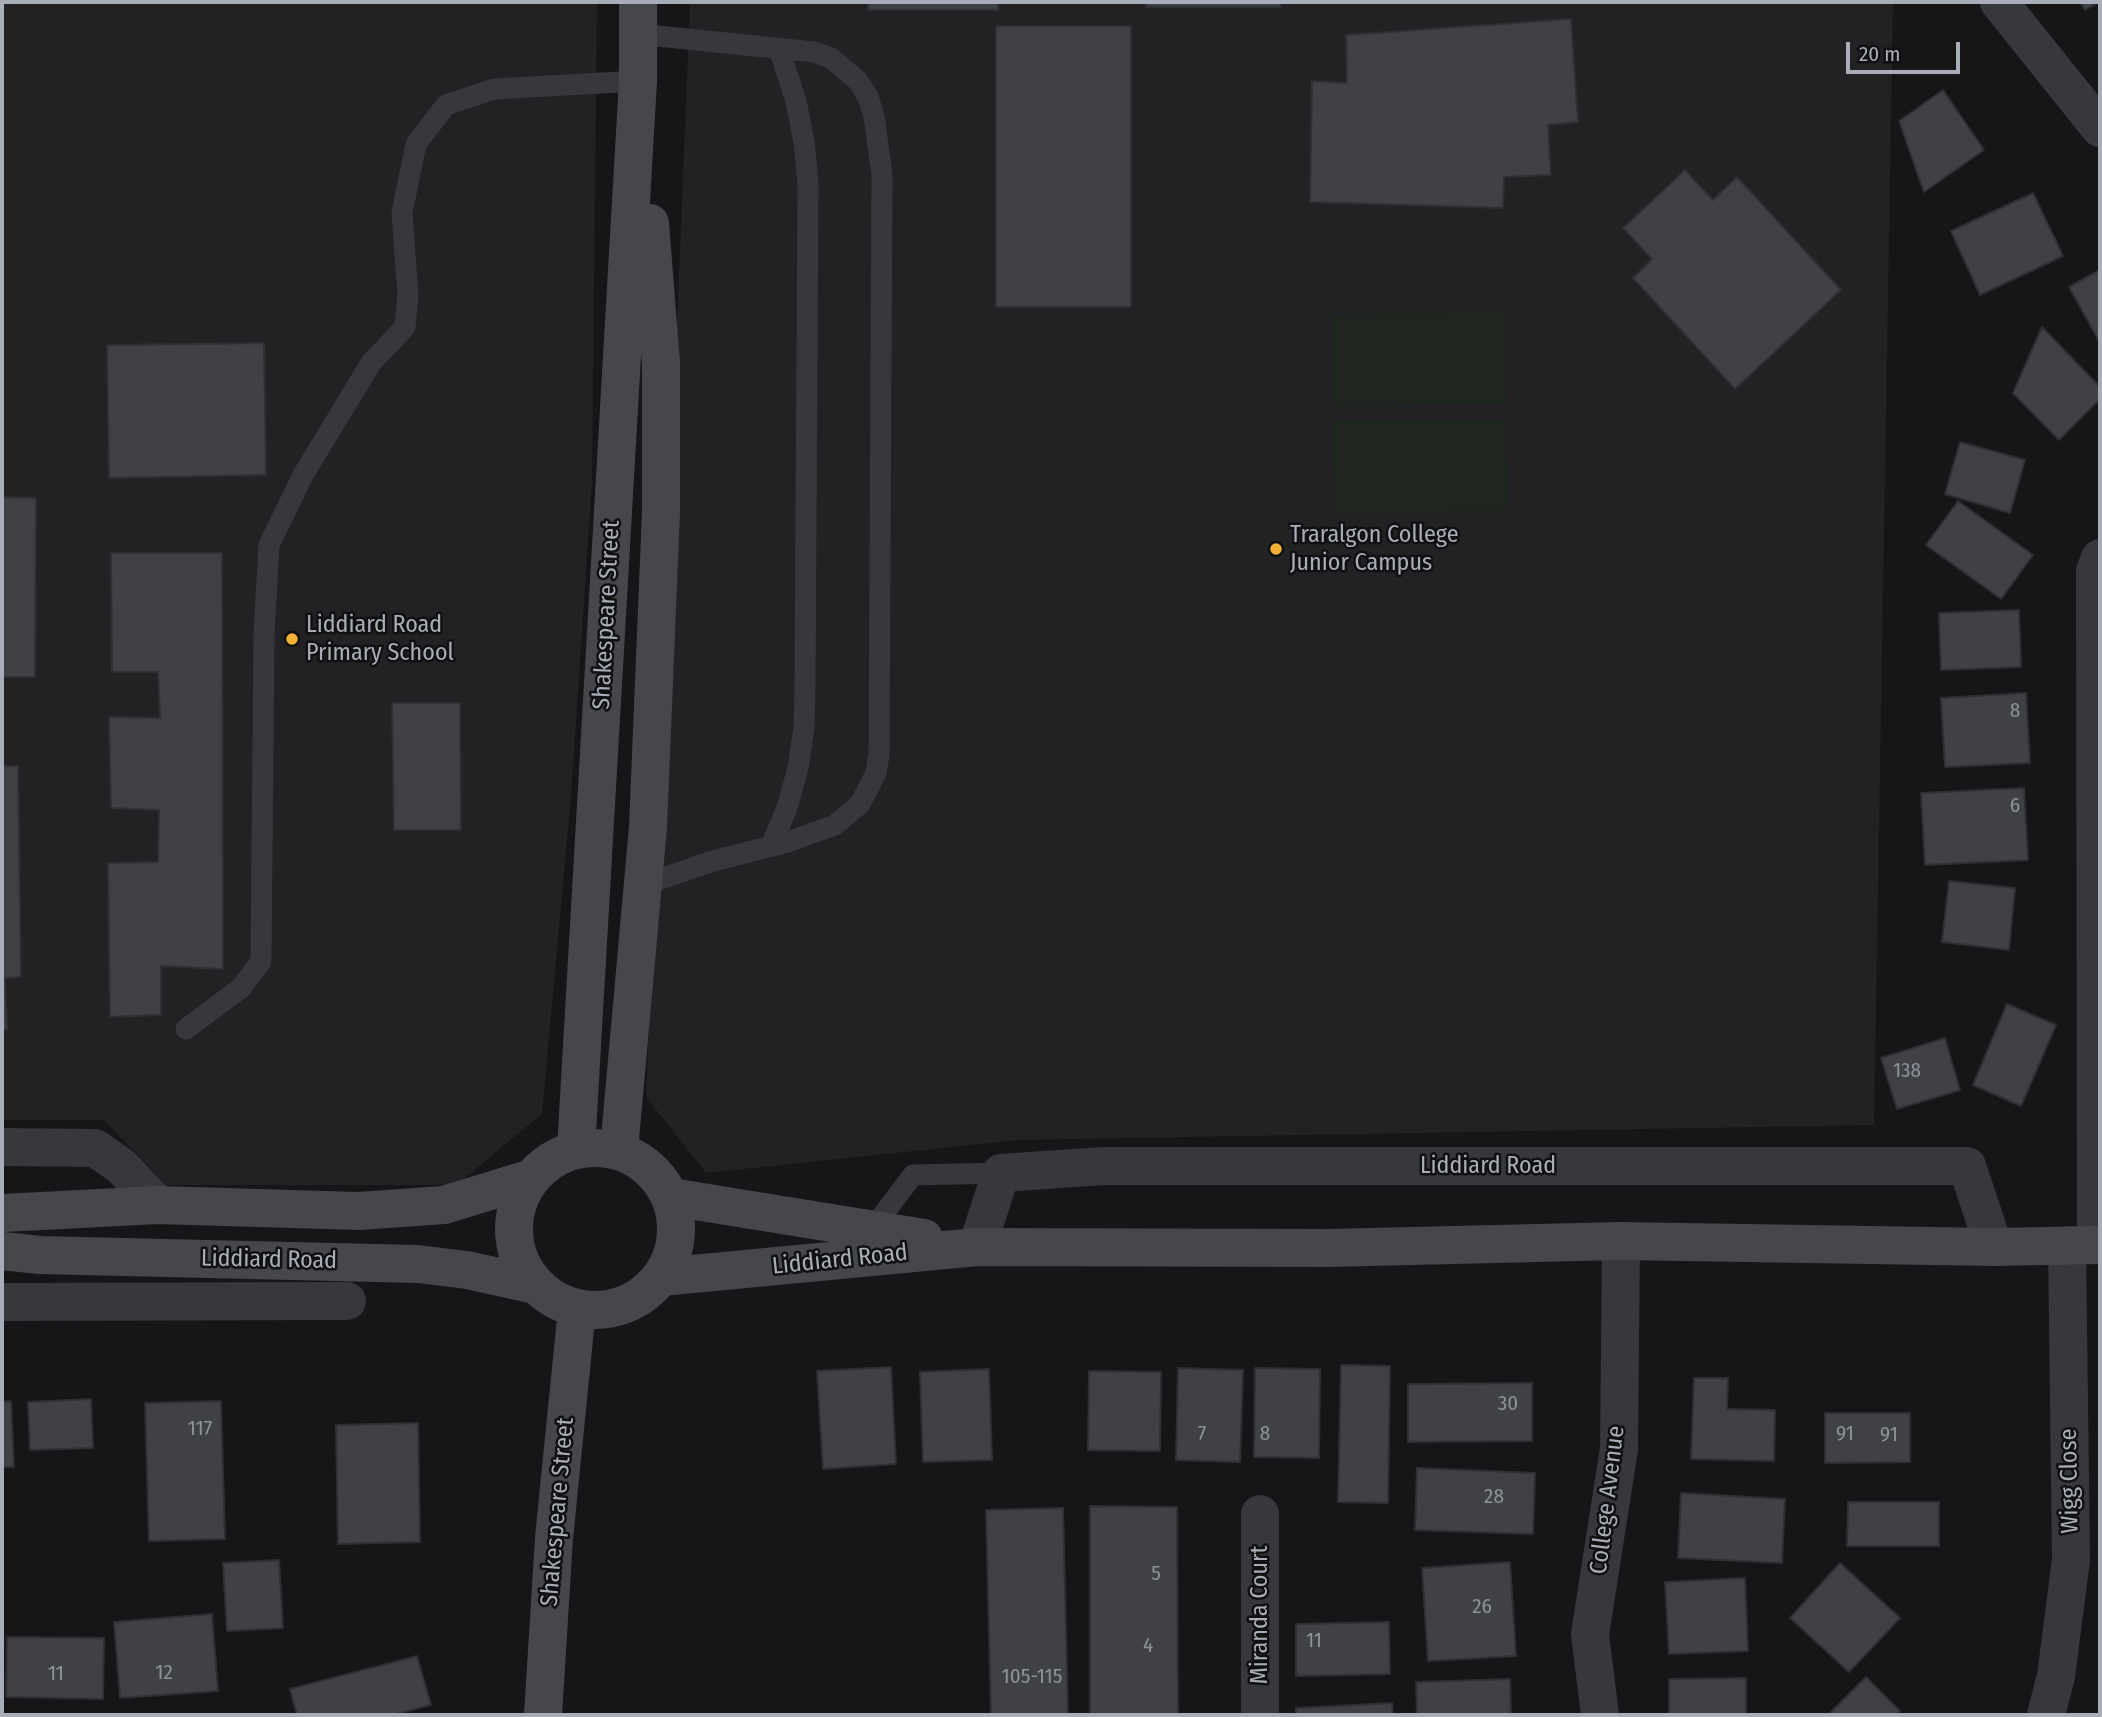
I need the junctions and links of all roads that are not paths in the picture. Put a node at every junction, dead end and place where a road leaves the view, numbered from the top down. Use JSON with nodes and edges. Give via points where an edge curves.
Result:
{"nodes":[{"id":1,"x":1999,"y":2,"type":"edge"},
{"id":2,"x":638,"y":18,"type":"edge"},
{"id":3,"x":779,"y":49,"type":"junction"},
{"id":4,"x":638,"y":81,"type":"junction"},
{"id":5,"x":2100,"y":128,"type":"edge"},
{"id":6,"x":2100,"y":558,"type":"edge"},
{"id":7,"x":771,"y":846,"type":"junction"},
{"id":8,"x":643,"y":885,"type":"junction"},
{"id":9,"x":186,"y":1029,"type":"dead end"},
{"id":10,"x":2,"y":1147,"type":"edge"},
{"id":11,"x":576,"y":1149,"type":"junction"},
{"id":12,"x":619,"y":1150,"type":"junction"},
{"id":13,"x":1001,"y":1173,"type":"junction"},
{"id":14,"x":529,"y":1179,"type":"junction"},
{"id":15,"x":671,"y":1197,"type":"junction"},
{"id":16,"x":158,"y":1205,"type":"junction"},
{"id":17,"x":2,"y":1213,"type":"edge"},
{"id":18,"x":873,"y":1229,"type":"junction"},
{"id":19,"x":1621,"y":1241,"type":"junction"},
{"id":20,"x":2088,"y":1245,"type":"edge"},
{"id":21,"x":977,"y":1247,"type":"junction"},
{"id":22,"x":1994,"y":1247,"type":"junction"},
{"id":23,"x":2,"y":1251,"type":"edge"},
{"id":24,"x":843,"y":1260,"type":"junction"},
{"id":25,"x":661,"y":1277,"type":"junction"},
{"id":26,"x":535,"y":1285,"type":"junction"},
{"id":27,"x":347,"y":1301,"type":"dead end"},
{"id":28,"x":2,"y":1302,"type":"edge"},
{"id":29,"x":577,"y":1309,"type":"junction"},
{"id":30,"x":1260,"y":1514,"type":"dead end"},
{"id":31,"x":543,"y":1715,"type":"edge"},
{"id":32,"x":1260,"y":1715,"type":"edge"},
{"id":33,"x":1600,"y":1715,"type":"edge"},
{"id":34,"x":2046,"y":1715,"type":"edge"}],
"edges":[{"from":1,"to":5,"type":"street"},
{"from":2,"to":3,"type":"lane","name":"Shakespeare Street"},
{"from":2,"to":4,"type":"street","name":"Shakespeare Street"},
{"from":3,"to":7,"type":"lane","via":[[796,101],[808,183],[805,687],[798,768]]},
{"from":3,"to":7,"type":"lane","name":"Shakespeare Street","via":[[831,58],[859,81],[874,116],[882,175],[879,741],[876,774],[849,816]]},
{"from":4,"to":8,"type":"street","name":"Shakespeare Street","via":[[661,363],[661,512]]},
{"from":4,"to":9,"type":"lane","via":[[494,89],[446,105],[416,144],[402,213],[408,295],[405,327],[371,363],[303,475],[270,545],[264,634],[261,961],[241,988]]},
{"from":4,"to":11,"type":"street","name":"Shakespeare Street"},
{"from":6,"to":20,"type":"street","name":"Wigg Close","via":[[2095,571]]},
{"from":7,"to":8,"type":"lane","name":"Shakespeare Street"},
{"from":8,"to":12,"type":"street","name":"Shakespeare Street"},
{"from":10,"to":16,"type":"street","via":[[95,1148],[121,1166]]},
{"from":11,"to":12,"type":"street"},
{"from":11,"to":14,"type":"street","via":[[550,1160]]},
{"from":12,"to":15,"type":"street","via":[[644,1163]]},
{"from":13,"to":18,"type":"lane","via":[[913,1175]]},
{"from":13,"to":21,"type":"street"},
{"from":13,"to":22,"type":"street","name":"Liddiard Road","via":[[1104,1166],[1967,1166]]},
{"from":14,"to":16,"type":"street","name":"Liddiard Road","via":[[444,1205],[359,1211]]},
{"from":14,"to":26,"type":"street","via":[[518,1202],[513,1230],[520,1261]]},
{"from":15,"to":18,"type":"street","name":"Liddiard Road"},
{"from":15,"to":25,"type":"street","via":[[675,1229]]},
{"from":16,"to":17,"type":"street","name":"Liddiard Road"},
{"from":18,"to":21,"type":"street","name":"Liddiard Road"},
{"from":18,"to":24,"type":"lane"},
{"from":19,"to":21,"type":"street","name":"Liddiard Road","via":[[1328,1248]]},
{"from":19,"to":22,"type":"street","name":"Liddiard Road"},
{"from":19,"to":33,"type":"street","name":"College Avenue","via":[[1619,1449],[1590,1634]]},
{"from":20,"to":22,"type":"street","name":"Liddiard Road"},
{"from":20,"to":34,"type":"street","name":"Wigg Close","via":[[2071,1560],[2056,1676]]},
{"from":21,"to":24,"type":"street","name":"Liddiard Road"},
{"from":23,"to":26,"type":"street","name":"Liddiard Road","via":[[418,1264]]},
{"from":24,"to":25,"type":"street","name":"Liddiard Road"},
{"from":25,"to":29,"type":"street","via":[[642,1297],[616,1309]]},
{"from":26,"to":29,"type":"street","via":[[550,1298]]},
{"from":27,"to":28,"type":"street","name":"Liddiard Road"},
{"from":29,"to":31,"type":"street","name":"Shakespeare Street","via":[[554,1538]]},
{"from":30,"to":32,"type":"street","name":"Miranda Court"}]}
